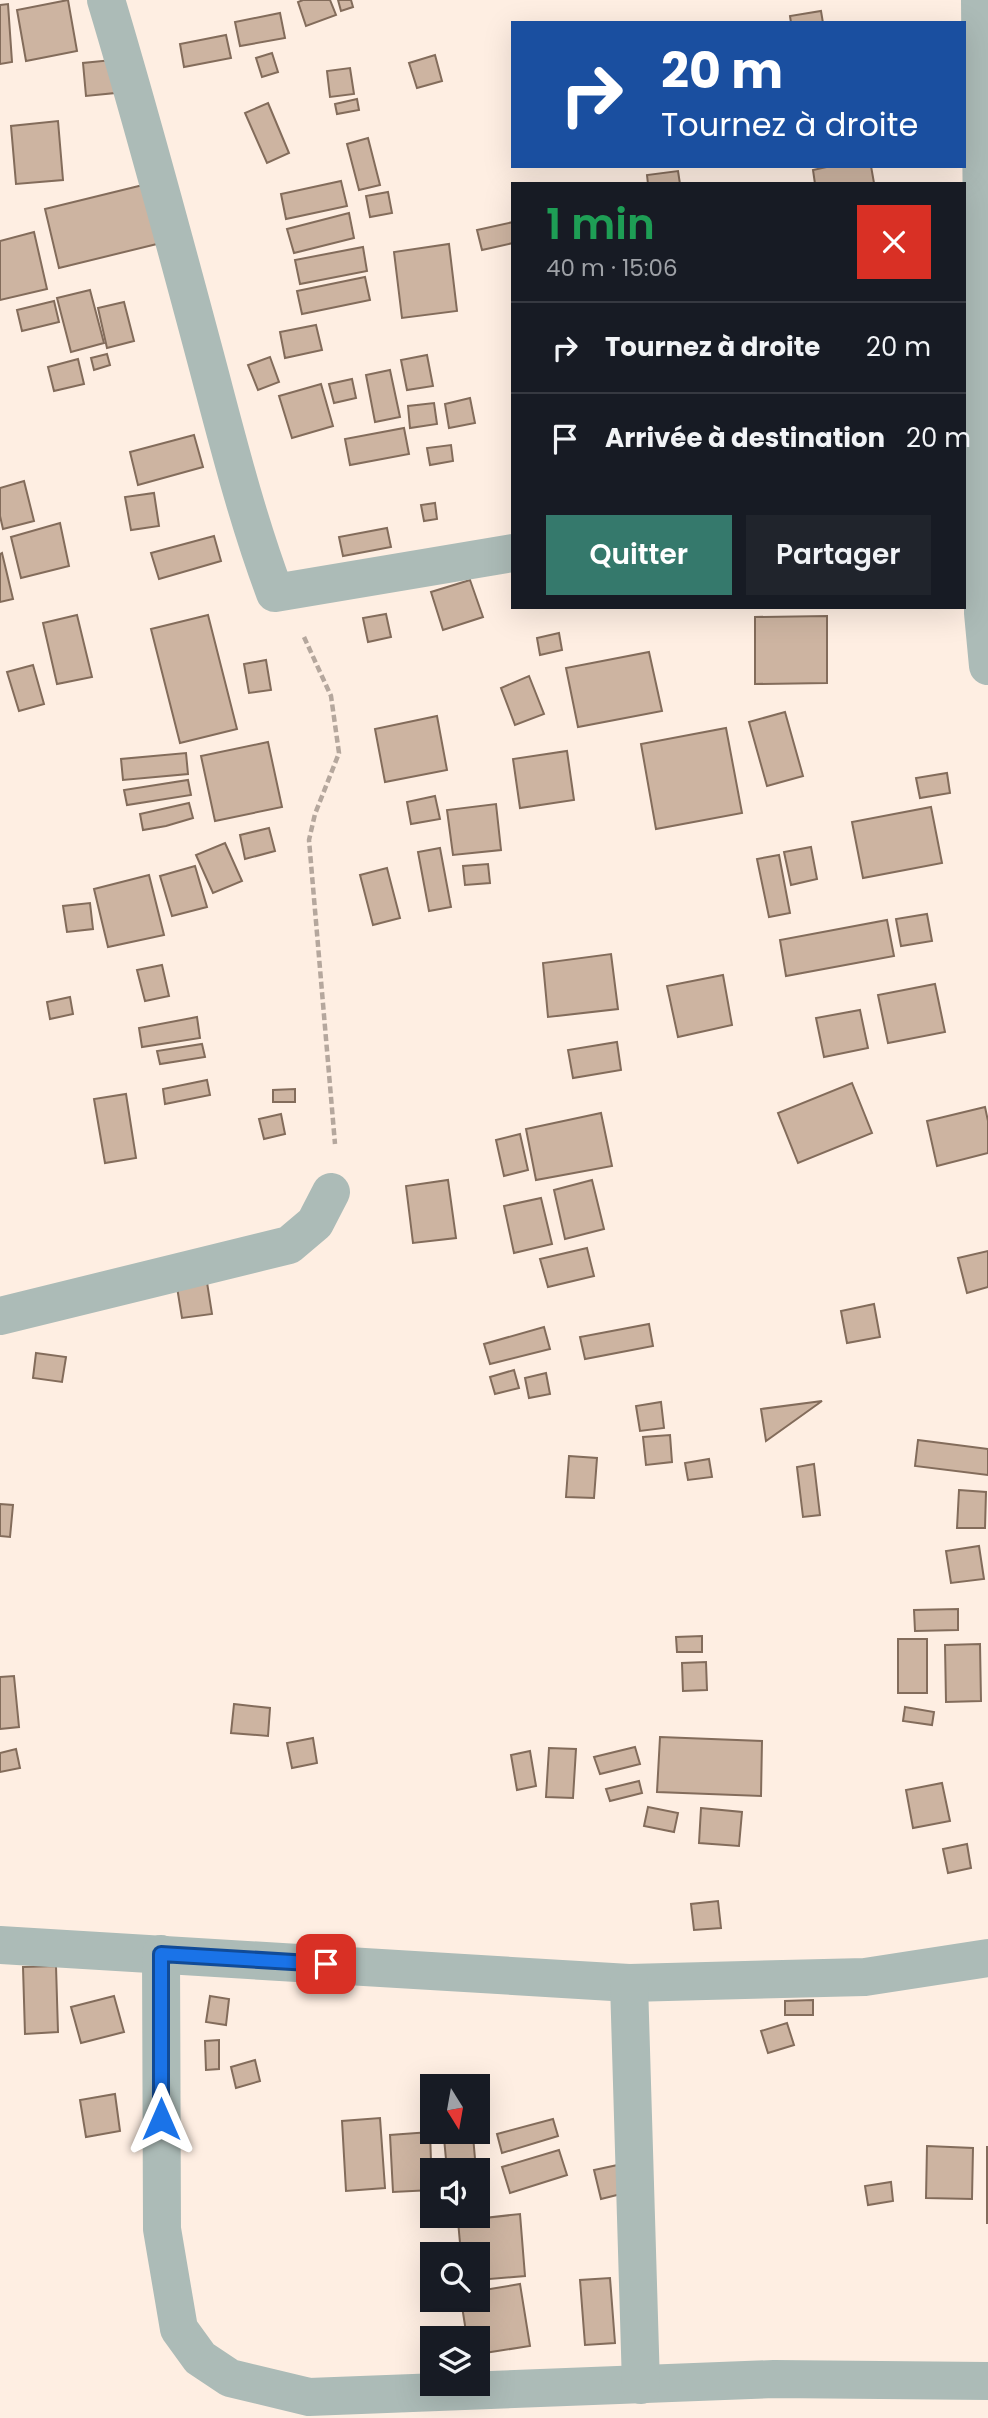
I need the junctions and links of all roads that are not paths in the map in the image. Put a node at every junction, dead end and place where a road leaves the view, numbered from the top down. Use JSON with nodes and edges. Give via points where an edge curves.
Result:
{"nodes":[{"id":1,"x":106,"y":0,"type":"edge"},
{"id":2,"x":980,"y":0,"type":"edge"},
{"id":3,"x":984,"y":61,"type":"edge"},
{"id":4,"x":974,"y":476,"type":"edge"},
{"id":5,"x":511,"y":553,"type":"edge"},
{"id":6,"x":985,"y":612,"type":"edge"},
{"id":7,"x":988,"y":666,"type":"edge"},
{"id":8,"x":331,"y":1192,"type":"road end"},
{"id":9,"x":0,"y":1316,"type":"edge"},
{"id":10,"x":0,"y":1945,"type":"edge"},
{"id":11,"x":161,"y":1954,"type":"junction"},
{"id":12,"x":988,"y":1958,"type":"edge"},
{"id":13,"x":629,"y":1983,"type":"junction"},
{"id":14,"x":988,"y":2381,"type":"edge"},
{"id":15,"x":640,"y":2385,"type":"junction"}],
"edges":[{"from":1,"to":5,"type":"street","via":[[251,523],[275,593]]},
{"from":2,"to":3,"type":"street"},
{"from":3,"to":4,"type":"street"},
{"from":4,"to":6,"type":"street"},
{"from":6,"to":7,"type":"street"},
{"from":8,"to":9,"type":"street","via":[[315,1223],[289,1245]]},
{"from":10,"to":11,"type":"street"},
{"from":11,"to":13,"type":"street"},
{"from":11,"to":15,"type":"street","via":[[162,2229],[178,2329],[200,2358],[230,2378],[309,2397]]},
{"from":12,"to":13,"type":"street","via":[[865,1978]]},
{"from":13,"to":15,"type":"street"},
{"from":14,"to":15,"type":"street","via":[[774,2379]]}]}
